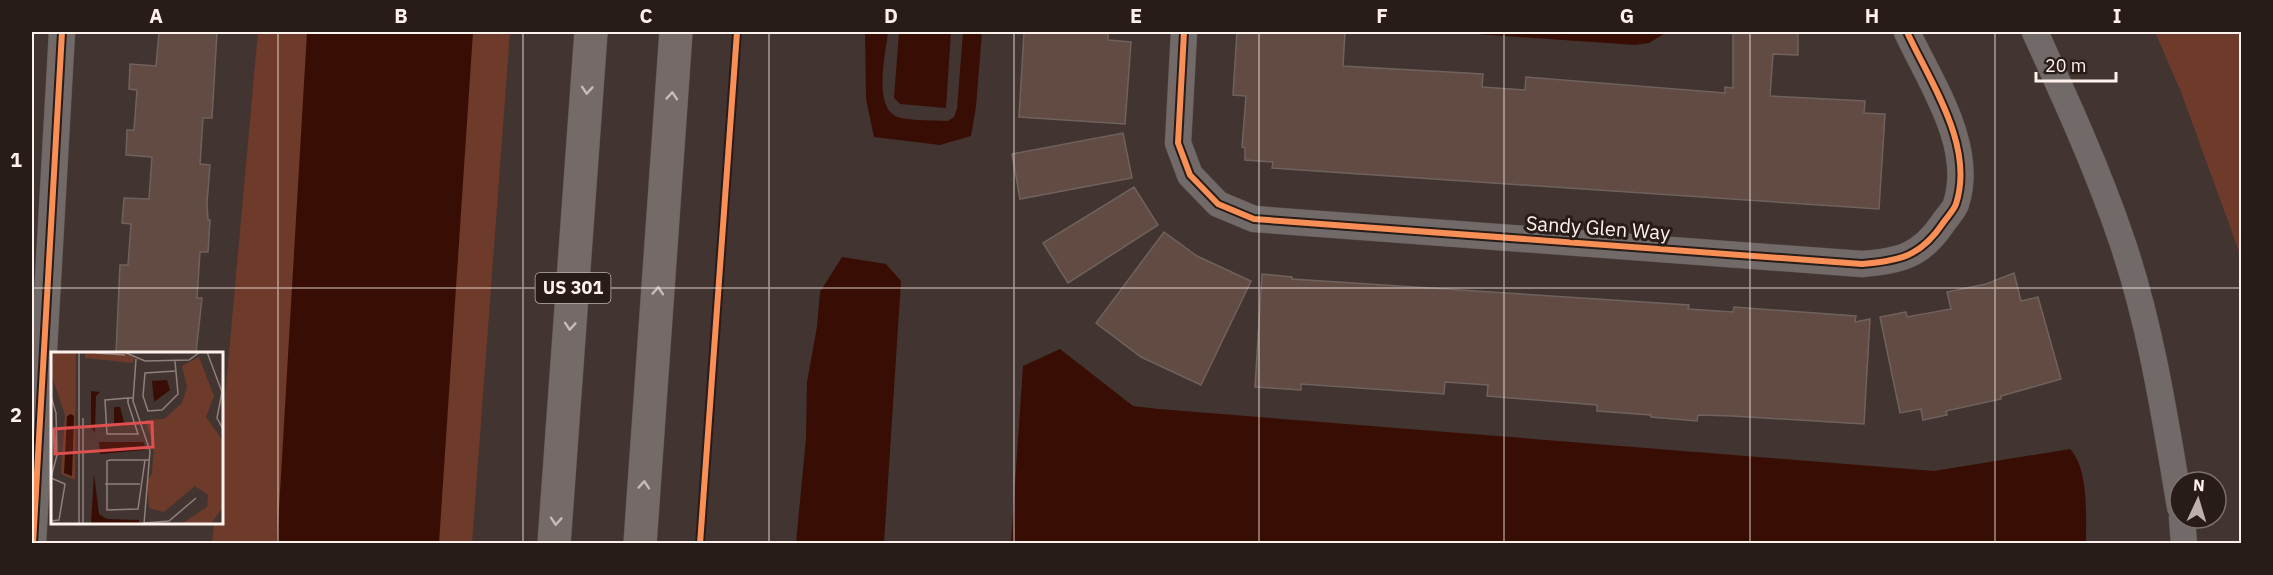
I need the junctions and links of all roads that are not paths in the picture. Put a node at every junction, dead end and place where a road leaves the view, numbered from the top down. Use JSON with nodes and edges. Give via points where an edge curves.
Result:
{"nodes":[{"id":1,"x":62,"y":32,"type":"edge"},
{"id":2,"x":591,"y":32,"type":"edge"},
{"id":3,"x":676,"y":32,"type":"edge"},
{"id":4,"x":1184,"y":32,"type":"edge"},
{"id":5,"x":1907,"y":32,"type":"edge"},
{"id":6,"x":2035,"y":32,"type":"edge"},
{"id":7,"x":2174,"y":470,"type":"edge"},
{"id":8,"x":33,"y":543,"type":"edge"},
{"id":9,"x":554,"y":543,"type":"edge"},
{"id":10,"x":640,"y":543,"type":"edge"}],
"edges":[{"from":1,"to":8,"type":"street"},
{"from":2,"to":9,"type":"main road","name":"US 301","number":"US 301","one_way":true},
{"from":10,"to":3,"type":"main road","one_way":true},
{"from":4,"to":5,"type":"street","name":"Sandy Glen Way","via":[[1178,143],[1190,175],[1218,204],[1254,219],[1863,264],[1898,261],[1933,239],[1956,204],[1960,170],[1954,132]]},
{"from":6,"to":7,"type":"street","via":[[2123,242],[2160,384]]}]}
